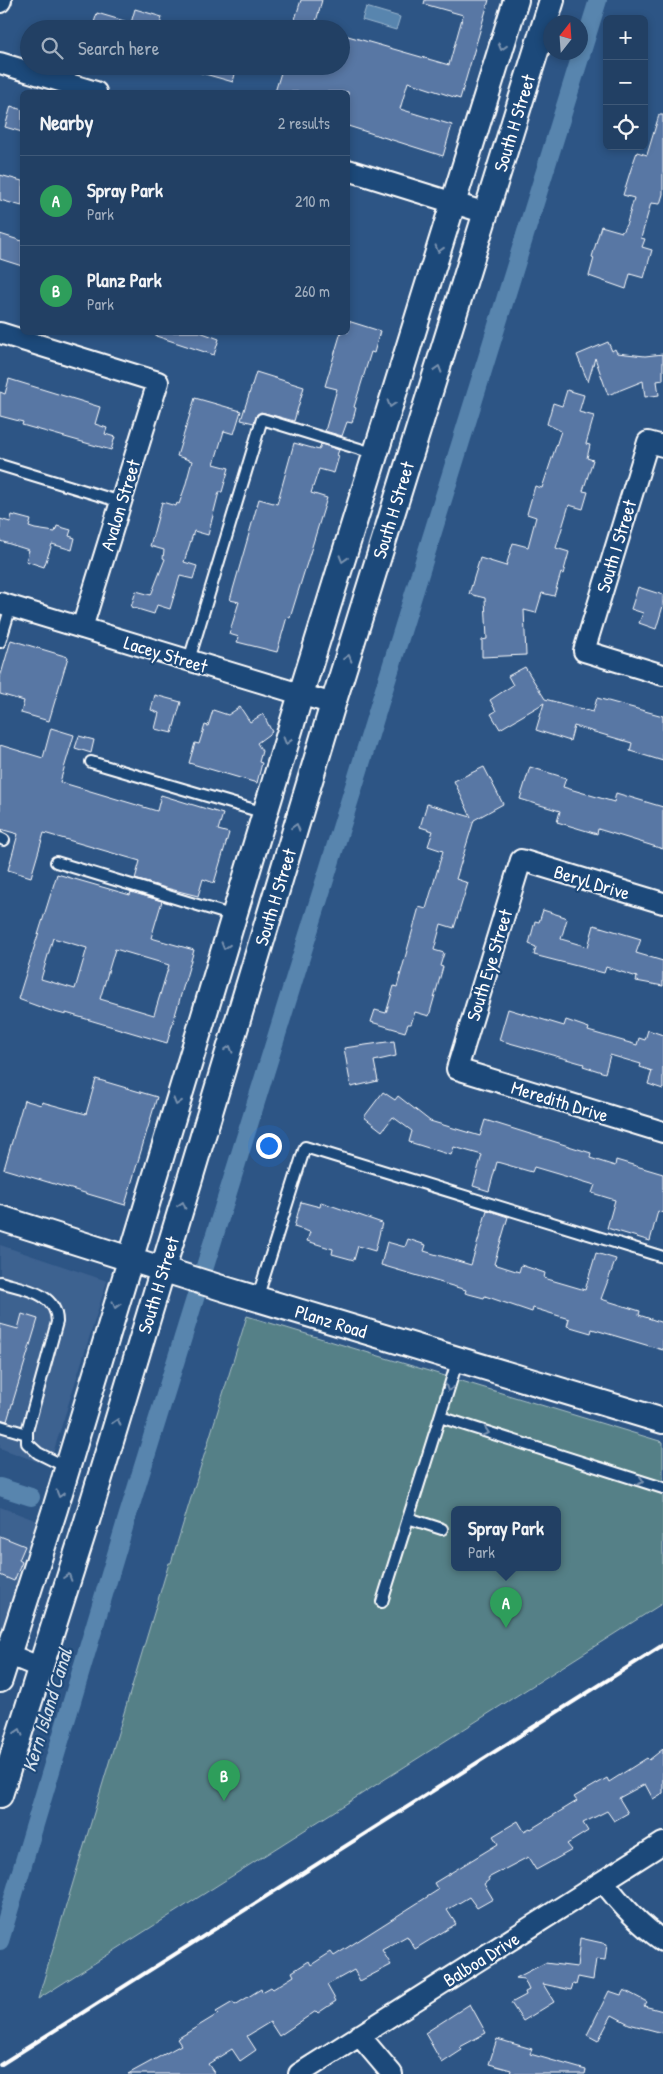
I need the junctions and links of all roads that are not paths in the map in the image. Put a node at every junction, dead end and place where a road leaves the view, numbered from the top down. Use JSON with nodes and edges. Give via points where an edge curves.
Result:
{"nodes":[{"id":1,"x":516,"y":0,"type":"edge"},
{"id":2,"x":552,"y":0,"type":"edge"},
{"id":3,"x":0,"y":63,"type":"edge"},
{"id":4,"x":20,"y":69,"type":"edge"},
{"id":5,"x":40,"y":75,"type":"edge"},
{"id":6,"x":89,"y":90,"type":"edge"},
{"id":7,"x":350,"y":171,"type":"edge"},
{"id":8,"x":454,"y":202,"type":"junction"},
{"id":9,"x":486,"y":213,"type":"junction"},
{"id":10,"x":0,"y":333,"type":"edge"},
{"id":11,"x":656,"y":444,"type":"edge"},
{"id":12,"x":376,"y":454,"type":"junction"},
{"id":13,"x":0,"y":465,"type":"edge"},
{"id":14,"x":121,"y":502,"type":"junction"},
{"id":15,"x":6,"y":604,"type":"edge"},
{"id":16,"x":82,"y":628,"type":"junction"},
{"id":17,"x":0,"y":642,"type":"edge"},
{"id":18,"x":189,"y":660,"type":"junction"},
{"id":19,"x":663,"y":675,"type":"edge"},
{"id":20,"x":301,"y":694,"type":"junction"},
{"id":21,"x":333,"y":704,"type":"junction"},
{"id":22,"x":91,"y":762,"type":"dead end"},
{"id":23,"x":265,"y":813,"type":"junction"},
{"id":24,"x":521,"y":860,"type":"joint"},
{"id":25,"x":56,"y":862,"type":"dead end"},
{"id":26,"x":663,"y":903,"type":"edge"},
{"id":27,"x":234,"y":916,"type":"junction"},
{"id":28,"x":457,"y":1069,"type":"joint"},
{"id":29,"x":663,"y":1132,"type":"edge"},
{"id":30,"x":0,"y":1218,"type":"edge"},
{"id":31,"x":663,"y":1257,"type":"edge"},
{"id":32,"x":130,"y":1258,"type":"junction"},
{"id":33,"x":163,"y":1268,"type":"junction"},
{"id":34,"x":0,"y":1282,"type":"edge"},
{"id":35,"x":257,"y":1299,"type":"junction"},
{"id":36,"x":458,"y":1359,"type":"junction"},
{"id":37,"x":440,"y":1417,"type":"junction"},
{"id":38,"x":663,"y":1421,"type":"edge"},
{"id":39,"x":0,"y":1426,"type":"edge"},
{"id":40,"x":27,"y":1434,"type":"junction"},
{"id":41,"x":68,"y":1468,"type":"junction"},
{"id":42,"x":663,"y":1488,"type":"edge"},
{"id":43,"x":408,"y":1518,"type":"junction"},
{"id":44,"x":442,"y":1529,"type":"dead end"},
{"id":45,"x":382,"y":1602,"type":"dead end"},
{"id":46,"x":4,"y":1653,"type":"edge"},
{"id":47,"x":39,"y":1666,"type":"junction"},
{"id":48,"x":0,"y":1680,"type":"edge"},
{"id":49,"x":0,"y":1795,"type":"edge"},
{"id":50,"x":663,"y":1843,"type":"edge"},
{"id":51,"x":603,"y":1881,"type":"junction"},
{"id":52,"x":663,"y":1941,"type":"edge"},
{"id":53,"x":359,"y":2036,"type":"junction"},
{"id":54,"x":299,"y":2074,"type":"edge"},
{"id":55,"x":392,"y":2074,"type":"edge"}],
"edges":[{"from":1,"to":8,"type":"street","name":"South H Street","one_way":true},
{"from":2,"to":9,"type":"street","name":"South H Street"},
{"from":3,"to":4,"type":"street"},
{"from":5,"to":6,"type":"street"},
{"from":7,"to":8,"type":"street"},
{"from":8,"to":9,"type":"street"},
{"from":8,"to":12,"type":"street","name":"South H Street","one_way":true},
{"from":21,"to":9,"type":"street","name":"South H Street","one_way":true},
{"from":10,"to":14,"type":"street","name":"Avalon Street","via":[[158,382]]},
{"from":11,"to":19,"type":"street","name":"South I Street","via":[[584,651]]},
{"from":12,"to":18,"type":"lane","via":[[262,419]]},
{"from":12,"to":20,"type":"street","name":"South H Street","one_way":true},
{"from":13,"to":14,"type":"lane"},
{"from":14,"to":16,"type":"street","name":"Avalon Street"},
{"from":15,"to":16,"type":"street","name":"Lacey Street"},
{"from":15,"to":17,"type":"lane"},
{"from":16,"to":18,"type":"street","name":"Lacey Street"},
{"from":18,"to":20,"type":"street","name":"Lacey Street"},
{"from":20,"to":21,"type":"street","name":"Lacey Street"},
{"from":20,"to":23,"type":"street","name":"South H Street","one_way":true},
{"from":33,"to":21,"type":"street","name":"South H Street","one_way":true},
{"from":22,"to":23,"type":"lane"},
{"from":23,"to":27,"type":"street","name":"South H Street"},
{"from":24,"to":26,"type":"street","name":"Beryl Drive"},
{"from":24,"to":28,"type":"street","name":"South Eye Street"},
{"from":25,"to":27,"type":"lane"},
{"from":27,"to":32,"type":"street","name":"South H Street","one_way":true},
{"from":28,"to":29,"type":"street","name":"Meredith Drive"},
{"from":30,"to":32,"type":"street","name":"Planz Road"},
{"from":31,"to":35,"type":"lane","via":[[305,1147]]},
{"from":32,"to":33,"type":"street","name":"Planz Road"},
{"from":32,"to":41,"type":"street","name":"South H Street","one_way":true},
{"from":33,"to":35,"type":"street","name":"Planz Road"},
{"from":47,"to":33,"type":"street","name":"South H Street","one_way":true,"via":[[87,1521]]},
{"from":34,"to":40,"type":"lane","via":[[48,1299],[57,1314]]},
{"from":35,"to":36,"type":"street","name":"Planz Road"},
{"from":36,"to":37,"type":"lane","one_way":true},
{"from":36,"to":38,"type":"street","name":"Planz Road"},
{"from":37,"to":42,"type":"lane","one_way":true},
{"from":37,"to":43,"type":"lane"},
{"from":39,"to":40,"type":"lane"},
{"from":40,"to":41,"type":"lane","via":[[30,1448]]},
{"from":41,"to":46,"type":"street","name":"South H Street","one_way":true},
{"from":43,"to":44,"type":"lane"},
{"from":43,"to":45,"type":"lane"},
{"from":46,"to":47,"type":"street"},
{"from":46,"to":48,"type":"street","name":"South H Street"},
{"from":49,"to":47,"type":"street","name":"South H Street","one_way":true},
{"from":50,"to":51,"type":"street","name":"Balboa Drive"},
{"from":51,"to":52,"type":"street","via":[[621,1906]]},
{"from":51,"to":53,"type":"street","name":"Balboa Drive"},
{"from":53,"to":54,"type":"street","name":"Balboa Drive"},
{"from":53,"to":55,"type":"street"}]}
